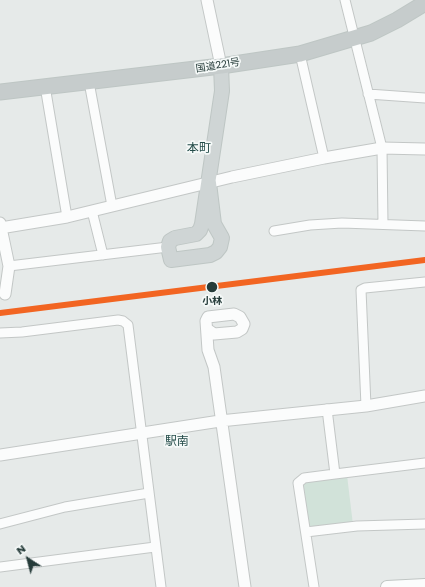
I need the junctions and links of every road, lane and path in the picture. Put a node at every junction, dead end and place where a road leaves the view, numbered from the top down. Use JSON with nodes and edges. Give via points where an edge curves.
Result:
{"nodes":[{"id":1,"x":207,"y":0,"type":"edge"},
{"id":2,"x":345,"y":0,"type":"edge"},
{"id":3,"x":425,"y":3,"type":"edge"},
{"id":4,"x":354,"y":38,"type":"junction"},
{"id":5,"x":300,"y":54,"type":"junction"},
{"id":6,"x":221,"y":66,"type":"junction"},
{"id":7,"x":88,"y":82,"type":"junction"},
{"id":8,"x":45,"y":86,"type":"junction"},
{"id":9,"x":0,"y":92,"type":"edge"},
{"id":10,"x":368,"y":94,"type":"junction"},
{"id":11,"x":425,"y":98,"type":"edge"},
{"id":12,"x":382,"y":148,"type":"junction"},
{"id":13,"x":425,"y":149,"type":"edge"},
{"id":14,"x":324,"y":158,"type":"junction"},
{"id":15,"x":208,"y":182,"type":"junction"},
{"id":16,"x":112,"y":206,"type":"junction"},
{"id":17,"x":92,"y":211,"type":"junction"},
{"id":18,"x":67,"y":217,"type":"junction"},
{"id":19,"x":383,"y":224,"type":"junction"},
{"id":20,"x":1,"y":226,"type":"edge"},
{"id":21,"x":425,"y":226,"type":"edge"},
{"id":22,"x":274,"y":231,"type":"dead end"},
{"id":23,"x":168,"y":247,"type":"junction"},
{"id":24,"x":103,"y":255,"type":"junction"},
{"id":25,"x":9,"y":266,"type":"junction"},
{"id":26,"x":425,"y":282,"type":"edge"},
{"id":27,"x":3,"y":294,"type":"edge"},
{"id":28,"x":207,"y":329,"type":"junction"},
{"id":29,"x":0,"y":333,"type":"edge"},
{"id":30,"x":226,"y":333,"type":"junction"},
{"id":31,"x":214,"y":367,"type":"junction"},
{"id":32,"x":425,"y":396,"type":"edge"},
{"id":33,"x":366,"y":406,"type":"junction"},
{"id":34,"x":327,"y":409,"type":"junction"},
{"id":35,"x":220,"y":421,"type":"junction"},
{"id":36,"x":142,"y":434,"type":"junction"},
{"id":37,"x":0,"y":455,"type":"edge"},
{"id":38,"x":425,"y":463,"type":"edge"},
{"id":39,"x":335,"y":474,"type":"junction"},
{"id":40,"x":149,"y":493,"type":"junction"},
{"id":41,"x":0,"y":524,"type":"edge"},
{"id":42,"x":425,"y":524,"type":"edge"},
{"id":43,"x":306,"y":532,"type":"junction"},
{"id":44,"x":155,"y":546,"type":"junction"},
{"id":45,"x":0,"y":567,"type":"edge"},
{"id":46,"x":425,"y":585,"type":"edge"},
{"id":47,"x":161,"y":587,"type":"edge"},
{"id":48,"x":245,"y":587,"type":"edge"},
{"id":49,"x":314,"y":587,"type":"edge"},
{"id":50,"x":387,"y":587,"type":"edge"}],
"edges":[{"from":1,"to":6,"type":"street"},
{"from":2,"to":4,"type":"street"},
{"from":3,"to":4,"type":"highway","name":"国道221号","via":[[397,20]]},
{"from":4,"to":5,"type":"highway","name":"国道221号"},
{"from":4,"to":10,"type":"street"},
{"from":5,"to":6,"type":"highway","name":"国道221号"},
{"from":5,"to":14,"type":"street"},
{"from":6,"to":7,"type":"highway","name":"国道221号"},
{"from":6,"to":15,"type":"main road","via":[[222,91]]},
{"from":7,"to":8,"type":"highway","name":"国道221号"},
{"from":7,"to":16,"type":"street"},
{"from":8,"to":9,"type":"highway","name":"国道221号"},
{"from":8,"to":18,"type":"street"},
{"from":10,"to":11,"type":"street"},
{"from":10,"to":12,"type":"street"},
{"from":12,"to":13,"type":"street"},
{"from":12,"to":14,"type":"street"},
{"from":12,"to":19,"type":"street"},
{"from":14,"to":15,"type":"street"},
{"from":15,"to":16,"type":"street"},
{"from":15,"to":23,"type":"main road","via":[[200,230],[196,234],[172,239]]},
{"from":15,"to":23,"type":"main road","via":[[214,224],[222,238],[219,249],[210,255],[171,260]]},
{"from":16,"to":17,"type":"street"},
{"from":17,"to":18,"type":"street"},
{"from":17,"to":24,"type":"street"},
{"from":18,"to":20,"type":"street"},
{"from":19,"to":21,"type":"street"},
{"from":19,"to":22,"type":"street","via":[[310,225]]},
{"from":20,"to":25,"type":"street"},
{"from":23,"to":24,"type":"street"},
{"from":24,"to":25,"type":"street"},
{"from":25,"to":27,"type":"street"},
{"from":26,"to":33,"type":"street","via":[[361,290]]},
{"from":28,"to":30,"type":"street","via":[[214,334]]},
{"from":28,"to":30,"type":"street","via":[[208,317],[234,314],[240,316],[244,324],[242,329]]},
{"from":28,"to":31,"type":"street","via":[[208,350]]},
{"from":29,"to":36,"type":"street","via":[[118,320],[126,322],[129,328]]},
{"from":30,"to":31,"type":"street","via":[[216,341]]},
{"from":31,"to":35,"type":"street"},
{"from":32,"to":33,"type":"street"},
{"from":33,"to":34,"type":"street"},
{"from":34,"to":35,"type":"street"},
{"from":34,"to":39,"type":"street"},
{"from":35,"to":36,"type":"street"},
{"from":35,"to":48,"type":"street"},
{"from":36,"to":37,"type":"street"},
{"from":36,"to":40,"type":"street"},
{"from":38,"to":39,"type":"street"},
{"from":39,"to":43,"type":"street","via":[[299,481]]},
{"from":40,"to":41,"type":"street","via":[[65,507]]},
{"from":40,"to":44,"type":"street"},
{"from":42,"to":43,"type":"street","via":[[357,526]]},
{"from":43,"to":49,"type":"street"},
{"from":44,"to":45,"type":"street"},
{"from":44,"to":47,"type":"street"},
{"from":46,"to":50,"type":"main road"}]}
